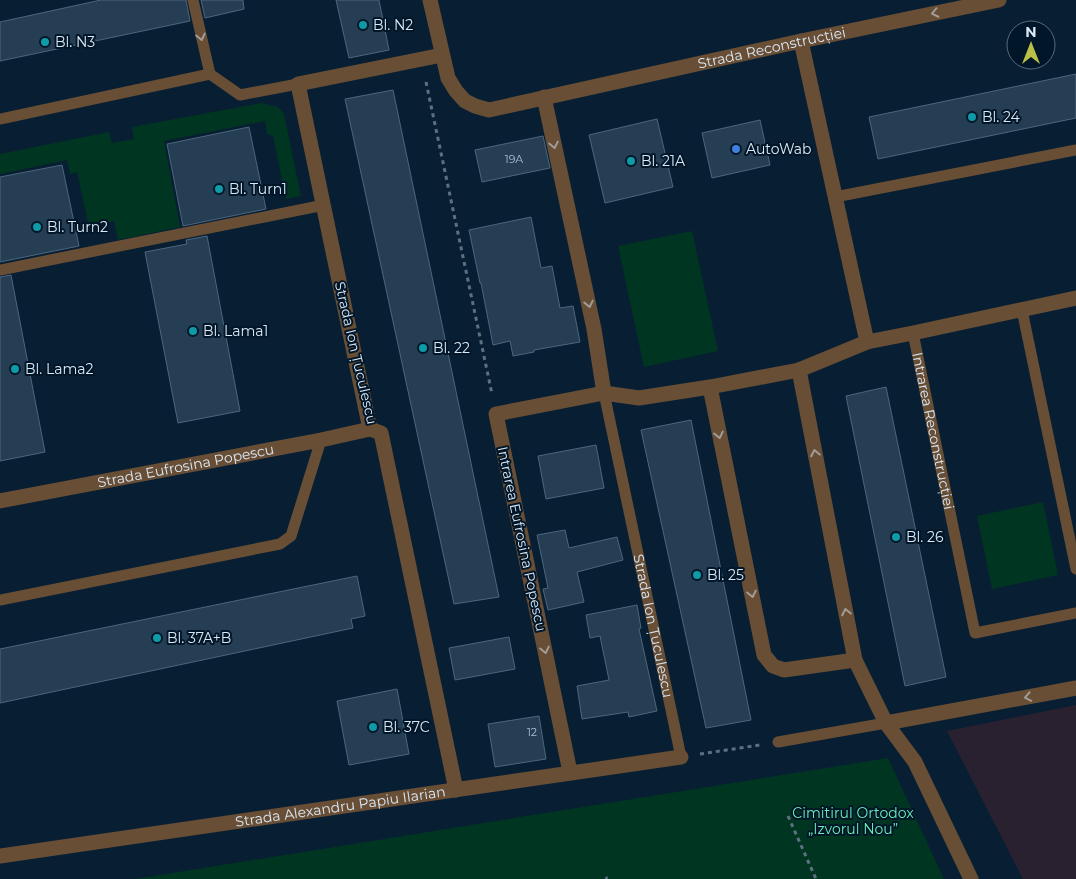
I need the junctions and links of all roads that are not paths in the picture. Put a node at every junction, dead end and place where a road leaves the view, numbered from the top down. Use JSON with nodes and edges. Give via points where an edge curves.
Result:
{"nodes":[{"id":1,"x":193,"y":0,"type":"edge"},
{"id":2,"x":430,"y":0,"type":"edge"},
{"id":3,"x":999,"y":0,"type":"edge"},
{"id":4,"x":801,"y":41,"type":"junction"},
{"id":5,"x":442,"y":55,"type":"junction"},
{"id":6,"x":210,"y":74,"type":"junction"},
{"id":7,"x":298,"y":84,"type":"junction"},
{"id":8,"x":544,"y":97,"type":"junction"},
{"id":9,"x":0,"y":119,"type":"edge"},
{"id":10,"x":1076,"y":150,"type":"edge"},
{"id":11,"x":835,"y":197,"type":"junction"},
{"id":12,"x":324,"y":205,"type":"junction"},
{"id":13,"x":0,"y":270,"type":"edge"},
{"id":14,"x":1076,"y":298,"type":"edge"},
{"id":15,"x":1022,"y":310,"type":"junction"},
{"id":16,"x":913,"y":333,"type":"junction"},
{"id":17,"x":867,"y":342,"type":"junction"},
{"id":18,"x":799,"y":370,"type":"junction"},
{"id":19,"x":710,"y":387,"type":"junction"},
{"id":20,"x":604,"y":393,"type":"junction"},
{"id":21,"x":370,"y":429,"type":"junction"},
{"id":22,"x":321,"y":440,"type":"junction"},
{"id":23,"x":0,"y":501,"type":"edge"},
{"id":24,"x":1076,"y":569,"type":"edge"},
{"id":25,"x":0,"y":600,"type":"edge"},
{"id":26,"x":1076,"y":613,"type":"edge"},
{"id":27,"x":855,"y":660,"type":"junction"},
{"id":28,"x":1076,"y":688,"type":"edge"},
{"id":29,"x":886,"y":722,"type":"junction"},
{"id":30,"x":778,"y":742,"type":"road end"},
{"id":31,"x":681,"y":757,"type":"joint"},
{"id":32,"x":570,"y":772,"type":"junction"},
{"id":33,"x":456,"y":790,"type":"junction"},
{"id":34,"x":0,"y":856,"type":"edge"},
{"id":35,"x":971,"y":879,"type":"edge"}],
"edges":[{"from":1,"to":6,"type":"lane","one_way":true},
{"from":2,"to":5,"type":"street"},
{"from":3,"to":4,"type":"street","name":"Strada Reconstrucției","one_way":true},
{"from":4,"to":8,"type":"street","name":"Strada Reconstrucției"},
{"from":4,"to":11,"type":"street"},
{"from":5,"to":7,"type":"street"},
{"from":5,"to":8,"type":"street","via":[[448,78],[456,91],[475,106],[489,110]]},
{"from":6,"to":7,"type":"lane","via":[[240,95]]},
{"from":6,"to":9,"type":"lane"},
{"from":7,"to":12,"type":"street","name":"Strada Ion Țuculescu"},
{"from":8,"to":20,"type":"street","name":"Strada Ion Țuculescu","one_way":true,"via":[[594,329]]},
{"from":10,"to":11,"type":"lane"},
{"from":11,"to":17,"type":"street"},
{"from":12,"to":13,"type":"lane"},
{"from":12,"to":21,"type":"street","name":"Strada Ion Țuculescu"},
{"from":14,"to":15,"type":"street","name":"Intrarea Reconstrucției"},
{"from":15,"to":16,"type":"street","name":"Intrarea Reconstrucției"},
{"from":15,"to":24,"type":"lane"},
{"from":16,"to":17,"type":"street","name":"Intrarea Reconstrucției"},
{"from":16,"to":26,"type":"lane","name":"Intrarea Reconstrucției","via":[[976,633]]},
{"from":17,"to":18,"type":"street","name":"Intrarea Reconstrucției"},
{"from":18,"to":19,"type":"street","name":"Intrarea Reconstrucției"},
{"from":27,"to":18,"type":"street","one_way":true},
{"from":19,"to":20,"type":"street","name":"Intrarea Reconstrucției","via":[[639,398]]},
{"from":19,"to":27,"type":"street","one_way":true,"via":[[764,655],[773,666],[784,670]]},
{"from":20,"to":31,"type":"lane","name":"Strada Ion Țuculescu"},
{"from":20,"to":32,"type":"street","name":"Intrarea Eufrosina Popescu","one_way":true,"via":[[496,414]]},
{"from":21,"to":22,"type":"street","name":"Strada Eufrosina Popescu"},
{"from":21,"to":33,"type":"street","name":"Strada Ion Țuculescu","via":[[381,433]]},
{"from":22,"to":23,"type":"street","name":"Strada Eufrosina Popescu"},
{"from":22,"to":25,"type":"lane","via":[[291,536],[280,544]]},
{"from":27,"to":29,"type":"street"},
{"from":28,"to":29,"type":"street","one_way":true},
{"from":29,"to":30,"type":"lane"},
{"from":29,"to":35,"type":"street","via":[[915,762]]},
{"from":31,"to":32,"type":"street","name":"Strada Alexandru Papiu Ilarian"},
{"from":32,"to":33,"type":"street","name":"Strada Alexandru Papiu Ilarian"},
{"from":33,"to":34,"type":"street","name":"Strada Alexandru Papiu Ilarian"}]}
